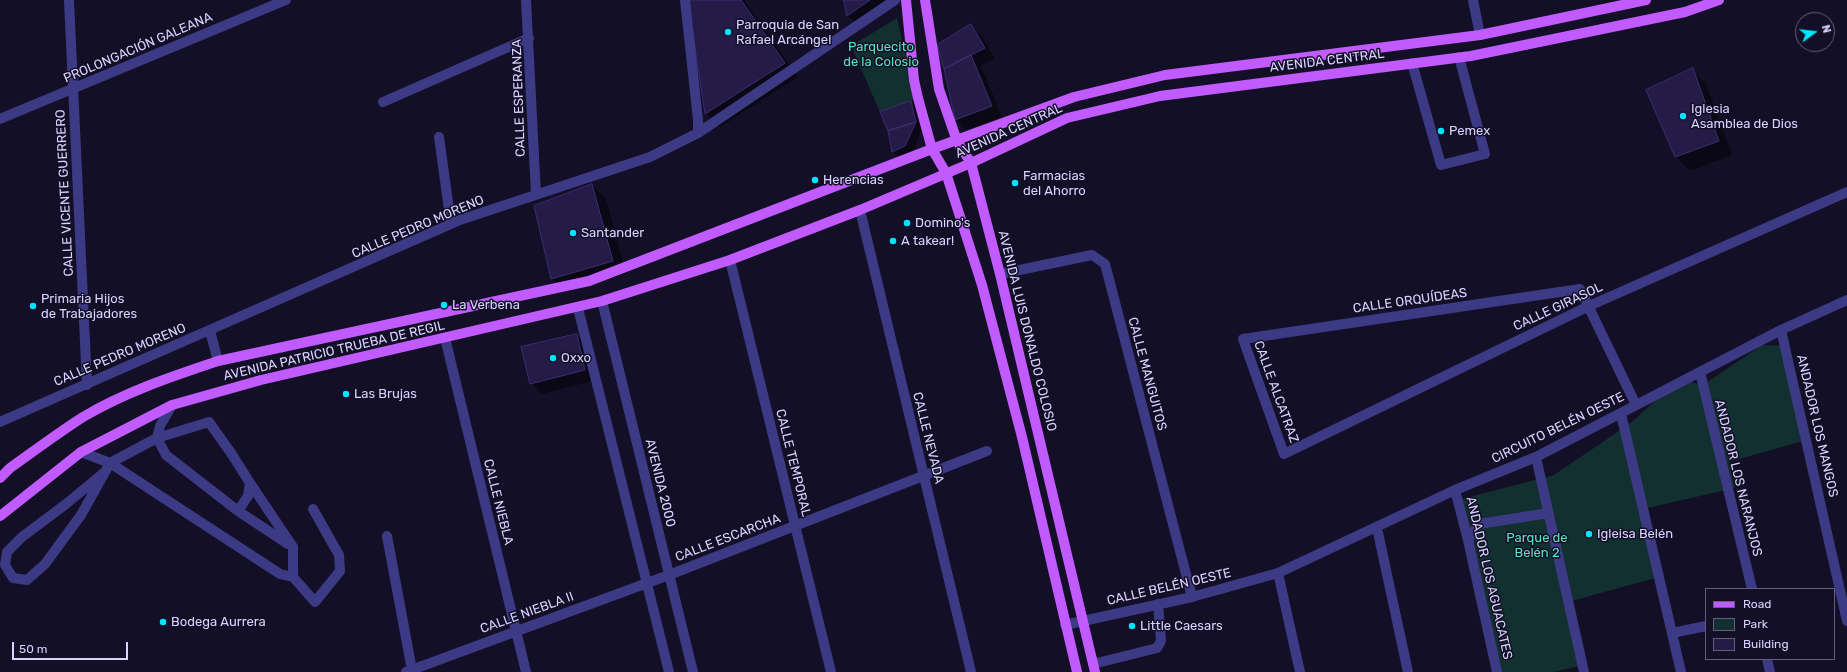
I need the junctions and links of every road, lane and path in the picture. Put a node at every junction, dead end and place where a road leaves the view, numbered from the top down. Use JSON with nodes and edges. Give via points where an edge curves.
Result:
{"nodes":[{"id":1,"x":69,"y":0,"type":"edge"},
{"id":2,"x":526,"y":0,"type":"edge"},
{"id":3,"x":685,"y":0,"type":"edge"},
{"id":4,"x":895,"y":0,"type":"edge"},
{"id":5,"x":906,"y":0,"type":"edge"},
{"id":6,"x":925,"y":0,"type":"edge"},
{"id":7,"x":1473,"y":0,"type":"edge"},
{"id":8,"x":1646,"y":0,"type":"edge"},
{"id":9,"x":1719,"y":0,"type":"edge"},
{"id":10,"x":282,"y":1,"type":"edge"},
{"id":11,"x":1480,"y":35,"type":"junction"},
{"id":12,"x":529,"y":38,"type":"junction"},
{"id":13,"x":1458,"y":57,"type":"junction"},
{"id":14,"x":1412,"y":64,"type":"junction"},
{"id":15,"x":73,"y":90,"type":"junction"},
{"id":16,"x":383,"y":102,"type":"dead end"},
{"id":17,"x":0,"y":119,"type":"edge"},
{"id":18,"x":698,"y":133,"type":"junction"},
{"id":19,"x":439,"y":137,"type":"dead end"},
{"id":20,"x":957,"y":141,"type":"junction"},
{"id":21,"x":932,"y":149,"type":"junction"},
{"id":22,"x":970,"y":163,"type":"junction"},
{"id":23,"x":946,"y":173,"type":"junction"},
{"id":24,"x":1847,"y":192,"type":"edge"},
{"id":25,"x":536,"y":195,"type":"junction"},
{"id":26,"x":860,"y":210,"type":"junction"},
{"id":27,"x":451,"y":224,"type":"junction"},
{"id":28,"x":730,"y":260,"type":"junction"},
{"id":29,"x":1000,"y":274,"type":"junction"},
{"id":30,"x":1847,"y":300,"type":"edge"},
{"id":31,"x":602,"y":301,"type":"junction"},
{"id":32,"x":1589,"y":306,"type":"junction"},
{"id":33,"x":578,"y":308,"type":"junction"},
{"id":34,"x":1781,"y":330,"type":"junction"},
{"id":35,"x":210,"y":331,"type":"junction"},
{"id":36,"x":445,"y":338,"type":"junction"},
{"id":37,"x":1243,"y":339,"type":"joint"},
{"id":38,"x":218,"y":361,"type":"junction"},
{"id":39,"x":1700,"y":372,"type":"junction"},
{"id":40,"x":86,"y":385,"type":"junction"},
{"id":41,"x":172,"y":405,"type":"junction"},
{"id":42,"x":1636,"y":405,"type":"junction"},
{"id":43,"x":1621,"y":414,"type":"junction"},
{"id":44,"x":0,"y":422,"type":"edge"},
{"id":45,"x":157,"y":438,"type":"junction"},
{"id":46,"x":987,"y":451,"type":"dead end"},
{"id":47,"x":81,"y":452,"type":"junction"},
{"id":48,"x":1284,"y":454,"type":"joint"},
{"id":49,"x":1536,"y":457,"type":"junction"},
{"id":50,"x":108,"y":467,"type":"junction"},
{"id":51,"x":924,"y":475,"type":"junction"},
{"id":52,"x":0,"y":478,"type":"edge"},
{"id":53,"x":250,"y":483,"type":"junction"},
{"id":54,"x":1455,"y":490,"type":"junction"},
{"id":55,"x":313,"y":509,"type":"dead end"},
{"id":56,"x":238,"y":511,"type":"junction"},
{"id":57,"x":1549,"y":513,"type":"junction"},
{"id":58,"x":0,"y":516,"type":"edge"},
{"id":59,"x":795,"y":526,"type":"junction"},
{"id":60,"x":1377,"y":528,"type":"junction"},
{"id":61,"x":386,"y":536,"type":"dead end"},
{"id":62,"x":1468,"y":540,"type":"junction"},
{"id":63,"x":293,"y":547,"type":"junction"},
{"id":64,"x":1278,"y":573,"type":"junction"},
{"id":65,"x":669,"y":575,"type":"junction"},
{"id":66,"x":293,"y":577,"type":"junction"},
{"id":67,"x":658,"y":579,"type":"joint"},
{"id":68,"x":647,"y":583,"type":"junction"},
{"id":69,"x":1752,"y":588,"type":"edge"},
{"id":70,"x":1192,"y":597,"type":"junction"},
{"id":71,"x":1841,"y":599,"type":"edge"},
{"id":72,"x":1158,"y":604,"type":"junction"},
{"id":73,"x":1083,"y":620,"type":"junction"},
{"id":74,"x":1847,"y":622,"type":"edge"},
{"id":75,"x":1065,"y":625,"type":"junction"},
{"id":76,"x":1705,"y":626,"type":"edge"},
{"id":77,"x":516,"y":631,"type":"junction"},
{"id":78,"x":1672,"y":633,"type":"junction"},
{"id":79,"x":1768,"y":660,"type":"edge"},
{"id":80,"x":1094,"y":668,"type":"edge"},
{"id":81,"x":409,"y":671,"type":"edge"},
{"id":82,"x":526,"y":672,"type":"edge"},
{"id":83,"x":669,"y":672,"type":"edge"},
{"id":84,"x":693,"y":672,"type":"edge"},
{"id":85,"x":831,"y":672,"type":"edge"},
{"id":86,"x":971,"y":672,"type":"edge"},
{"id":87,"x":1077,"y":672,"type":"edge"},
{"id":88,"x":1300,"y":672,"type":"edge"},
{"id":89,"x":1408,"y":672,"type":"edge"},
{"id":90,"x":1497,"y":672,"type":"edge"},
{"id":91,"x":1584,"y":672,"type":"edge"},
{"id":92,"x":1681,"y":672,"type":"edge"},
{"id":93,"x":1770,"y":672,"type":"edge"}],
"edges":[{"from":1,"to":15,"type":"street","name":"CALLE VICENTE GUERRERO"},
{"from":2,"to":12,"type":"street","name":"CALLE ESPERANZA"},
{"from":3,"to":18,"type":"street"},
{"from":4,"to":18,"type":"street","name":"CALLE PEDRO MORENO"},
{"from":5,"to":21,"type":"main road","via":[[914,80]]},
{"from":6,"to":20,"type":"main road","name":"AVENIDA LUIS DONALDO COLOSIO","via":[[939,88]]},
{"from":7,"to":11,"type":"street"},
{"from":8,"to":11,"type":"main road","name":"AVENIDA CENTRAL"},
{"from":9,"to":13,"type":"main road","name":"AVENIDA CENTRAL","via":[[1685,12]]},
{"from":10,"to":15,"type":"street","name":"PROLONGACIÓN GALEANA"},
{"from":11,"to":20,"type":"main road","name":"AVENIDA CENTRAL","via":[[1165,74],[1074,97]]},
{"from":12,"to":16,"type":"street"},
{"from":12,"to":25,"type":"street","name":"CALLE ESPERANZA"},
{"from":13,"to":14,"type":"main road","name":"AVENIDA CENTRAL"},
{"from":13,"to":14,"type":"street","via":[[1485,154],[1441,165]]},
{"from":14,"to":22,"type":"main road","name":"AVENIDA CENTRAL","via":[[1152,98],[1067,118]]},
{"from":15,"to":17,"type":"street","name":"PROLONGACIÓN GALEANA"},
{"from":15,"to":40,"type":"street","name":"CALLE VICENTE GUERRERO"},
{"from":18,"to":25,"type":"street","name":"CALLE PEDRO MORENO","via":[[650,157]]},
{"from":19,"to":27,"type":"street"},
{"from":20,"to":21,"type":"main road","name":"AVENIDA CENTRAL"},
{"from":20,"to":22,"type":"main road","name":"AVENIDA LUIS DONALDO COLOSIO"},
{"from":21,"to":23,"type":"main road"},
{"from":21,"to":38,"type":"main road","name":"AVENIDA PATRICIO TRUEBA DE REGIL","via":[[589,281]]},
{"from":22,"to":23,"type":"main road","name":"AVENIDA CENTRAL"},
{"from":22,"to":29,"type":"main road","name":"AVENIDA LUIS DONALDO COLOSIO"},
{"from":23,"to":26,"type":"main road","name":"AVENIDA PATRICIO TRUEBA DE REGIL"},
{"from":23,"to":75,"type":"main road","via":[[982,285],[1018,422]]},
{"from":24,"to":32,"type":"street","name":"CALLE GIRASOL"},
{"from":25,"to":27,"type":"street","name":"CALLE PEDRO MORENO"},
{"from":26,"to":28,"type":"main road","name":"AVENIDA PATRICIO TRUEBA DE REGIL"},
{"from":26,"to":51,"type":"street","name":"CALLE NEVADA"},
{"from":27,"to":35,"type":"street","name":"CALLE PEDRO MORENO"},
{"from":28,"to":31,"type":"main road","name":"AVENIDA PATRICIO TRUEBA DE REGIL"},
{"from":28,"to":59,"type":"street","name":"CALLE TEMPORAL"},
{"from":29,"to":70,"type":"street","name":"CALLE MANGUITOS","via":[[1092,255],[1105,264]]},
{"from":29,"to":73,"type":"main road","name":"AVENIDA LUIS DONALDO COLOSIO"},
{"from":30,"to":34,"type":"street","name":"CIRCUITO BELÉN OESTE"},
{"from":31,"to":33,"type":"main road","name":"AVENIDA PATRICIO TRUEBA DE REGIL"},
{"from":31,"to":65,"type":"street","name":"AVENIDA 2000"},
{"from":32,"to":37,"type":"street","name":"CALLE ORQUÍDEAS","via":[[1580,289]]},
{"from":32,"to":42,"type":"street"},
{"from":32,"to":48,"type":"street","name":"CALLE GIRASOL"},
{"from":33,"to":36,"type":"main road","name":"AVENIDA PATRICIO TRUEBA DE REGIL"},
{"from":33,"to":68,"type":"street"},
{"from":34,"to":39,"type":"street","name":"CIRCUITO BELÉN OESTE"},
{"from":34,"to":71,"type":"street","name":"ANDADOR LOS MANGOS"},
{"from":35,"to":38,"type":"street"},
{"from":35,"to":40,"type":"street","name":"CALLE PEDRO MORENO"},
{"from":36,"to":41,"type":"main road","name":"AVENIDA PATRICIO TRUEBA DE REGIL","via":[[262,380]]},
{"from":36,"to":77,"type":"street","name":"CALLE NIEBLA"},
{"from":37,"to":48,"type":"street","name":"CALLE ALCATRAZ"},
{"from":38,"to":52,"type":"main road","name":"AVENIDA PATRICIO TRUEBA DE REGIL","via":[[124,396],[83,418],[10,468]]},
{"from":39,"to":42,"type":"street","name":"CIRCUITO BELÉN OESTE"},
{"from":39,"to":69,"type":"street","name":"ANDADOR LOS NARANJOS"},
{"from":40,"to":44,"type":"street","name":"CALLE PEDRO MORENO"},
{"from":41,"to":45,"type":"street","via":[[160,426]]},
{"from":41,"to":47,"type":"main road","name":"AVENIDA PATRICIO TRUEBA DE REGIL"},
{"from":42,"to":43,"type":"street","name":"CIRCUITO BELÉN OESTE"},
{"from":43,"to":49,"type":"street","name":"CIRCUITO BELÉN OESTE"},
{"from":43,"to":78,"type":"street"},
{"from":45,"to":50,"type":"street"},
{"from":45,"to":53,"type":"street","via":[[209,422]]},
{"from":45,"to":56,"type":"street","via":[[166,455]]},
{"from":46,"to":51,"type":"street","name":"CALLE ESCARCHA"},
{"from":47,"to":50,"type":"street"},
{"from":47,"to":58,"type":"main road","name":"AVENIDA PATRICIO TRUEBA DE REGIL"},
{"from":49,"to":54,"type":"street","name":"CIRCUITO BELÉN OESTE"},
{"from":49,"to":57,"type":"street"},
{"from":50,"to":50,"type":"street","via":[[81,515],[45,564],[27,580],[13,578],[5,565],[6,552]]},
{"from":50,"to":66,"type":"street","via":[[280,574]]},
{"from":51,"to":59,"type":"street","name":"CALLE ESCARCHA"},
{"from":51,"to":86,"type":"street","name":"CALLE NEVADA"},
{"from":53,"to":56,"type":"street","via":[[248,496]]},
{"from":53,"to":63,"type":"street"},
{"from":54,"to":60,"type":"street","name":"CIRCUITO BELÉN OESTE"},
{"from":54,"to":62,"type":"street","name":"ANDADOR LOS AGUACATES"},
{"from":55,"to":66,"type":"street","via":[[339,555],[340,571],[315,602]]},
{"from":56,"to":63,"type":"street"},
{"from":57,"to":62,"type":"street","via":[[1479,524]]},
{"from":57,"to":91,"type":"street"},
{"from":59,"to":65,"type":"street","name":"CALLE ESCARCHA"},
{"from":59,"to":85,"type":"street","name":"CALLE TEMPORAL"},
{"from":60,"to":64,"type":"street","name":"CIRCUITO BELÉN OESTE"},
{"from":60,"to":89,"type":"street"},
{"from":61,"to":81,"type":"street"},
{"from":62,"to":90,"type":"street","name":"ANDADOR LOS AGUACATES"},
{"from":63,"to":66,"type":"street"},
{"from":64,"to":70,"type":"street","name":"CALLE BELÉN OESTE"},
{"from":64,"to":88,"type":"street"},
{"from":65,"to":67,"type":"street","name":"CALLE ESCARCHA"},
{"from":65,"to":84,"type":"street","name":"AVENIDA 2000"},
{"from":67,"to":68,"type":"street","name":"CALLE NIEBLA II"},
{"from":68,"to":77,"type":"street","name":"CALLE NIEBLA II"},
{"from":68,"to":83,"type":"street"},
{"from":70,"to":72,"type":"street","name":"CALLE BELÉN OESTE"},
{"from":71,"to":74,"type":"street","name":"ANDADOR LOS MANGOS"},
{"from":72,"to":73,"type":"street","name":"CALLE BELÉN OESTE"},
{"from":72,"to":80,"type":"street","via":[[1161,641],[1157,648]]},
{"from":73,"to":75,"type":"street","name":"CALLE BELÉN OESTE"},
{"from":73,"to":80,"type":"main road","name":"AVENIDA LUIS DONALDO COLOSIO"},
{"from":75,"to":87,"type":"main road"},
{"from":76,"to":78,"type":"street"},
{"from":77,"to":81,"type":"street","name":"CALLE NIEBLA II"},
{"from":77,"to":82,"type":"street","name":"CALLE NIEBLA"},
{"from":78,"to":92,"type":"street"},
{"from":79,"to":93,"type":"street"}]}
